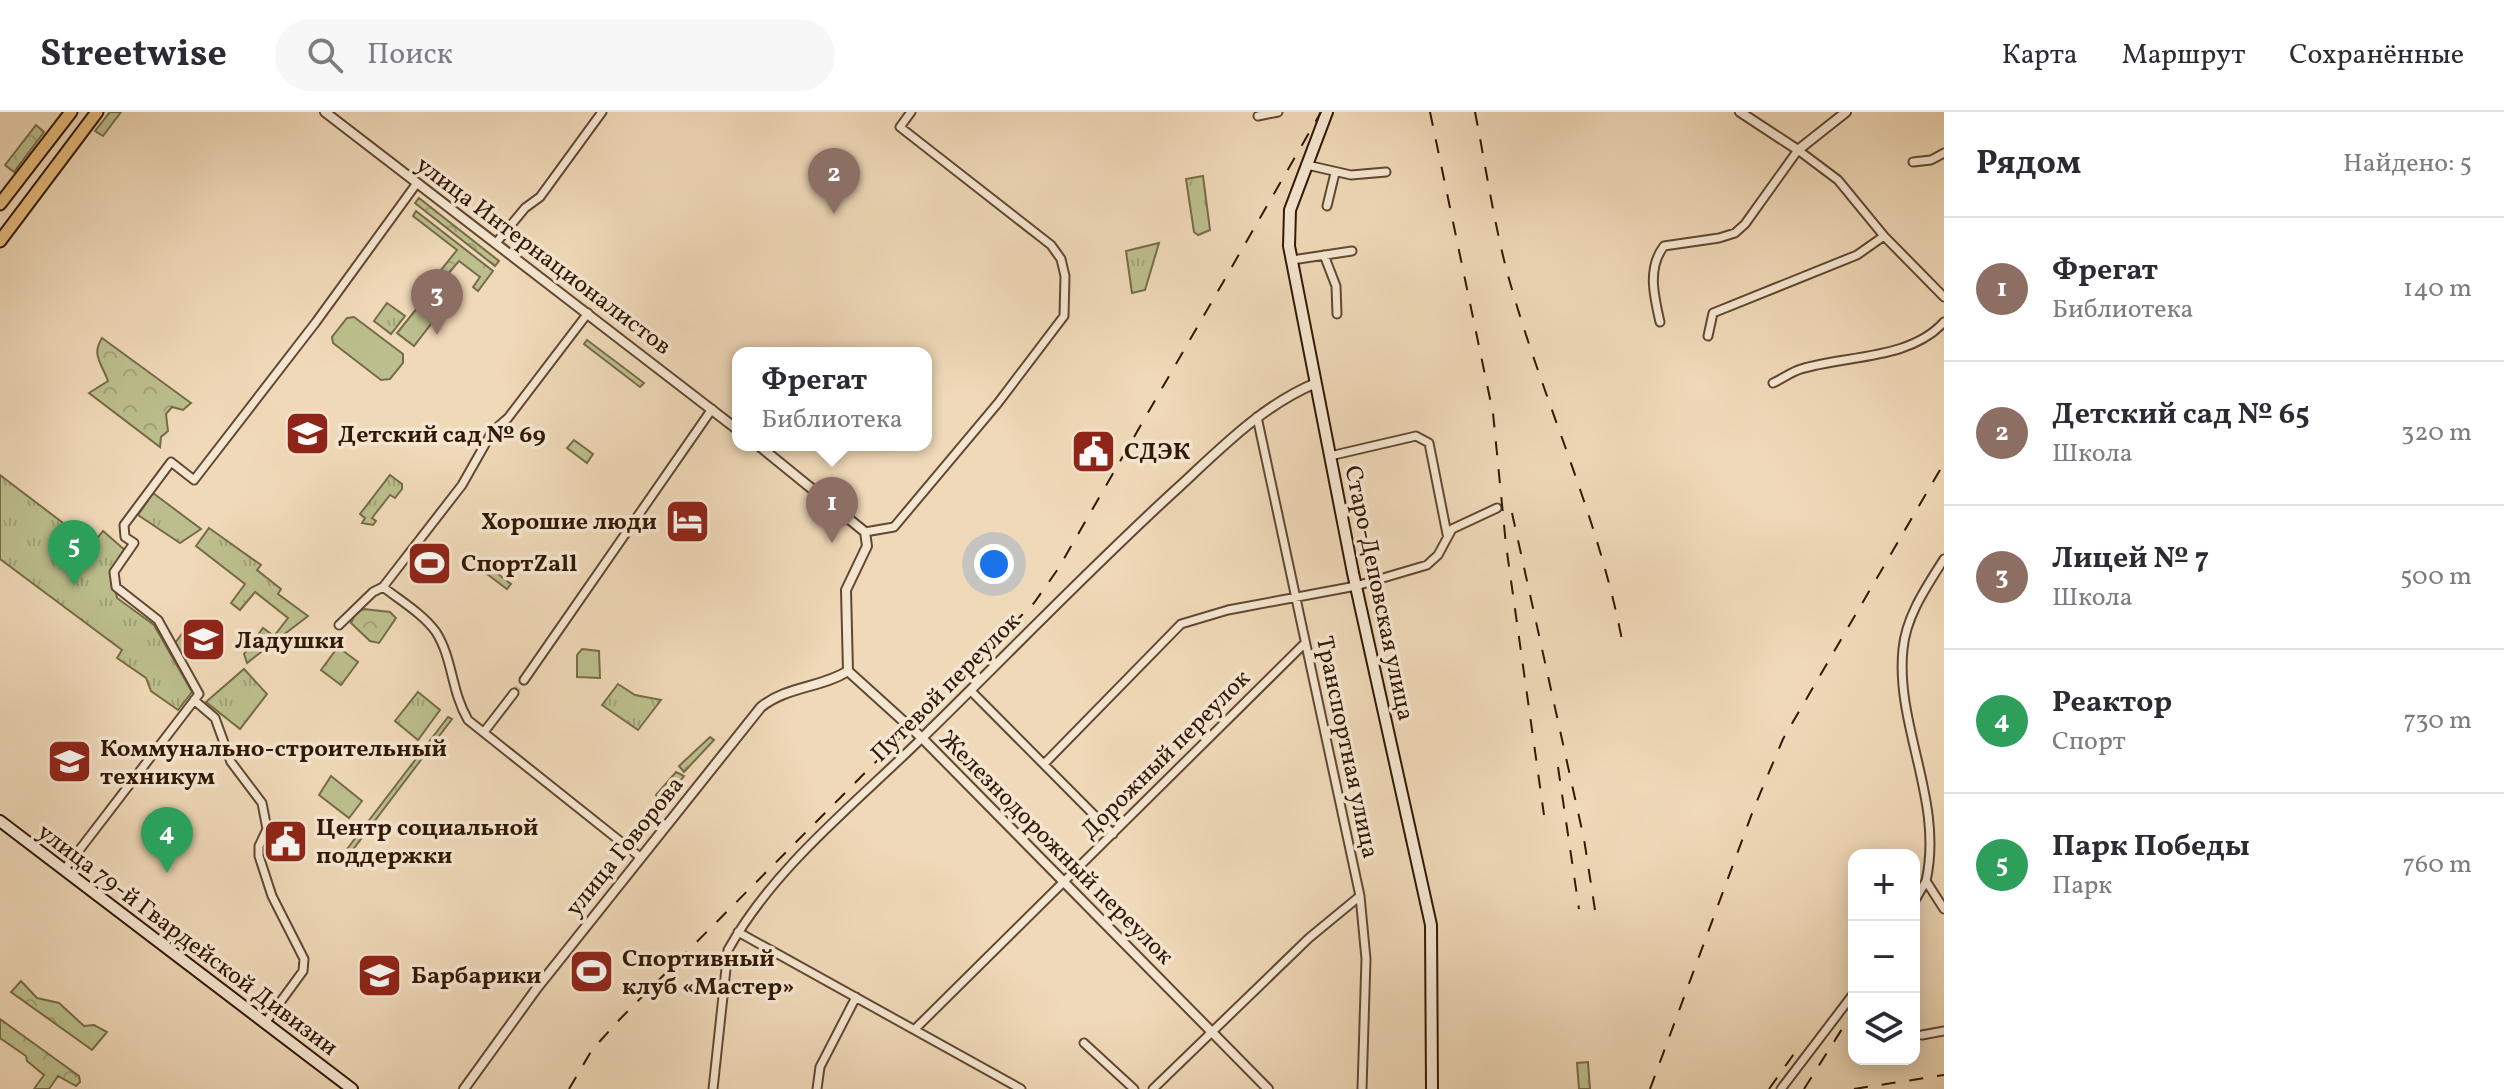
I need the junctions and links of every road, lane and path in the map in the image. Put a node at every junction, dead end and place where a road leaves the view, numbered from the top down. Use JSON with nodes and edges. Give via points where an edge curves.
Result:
{"nodes":[{"id":1,"x":97,"y":112,"type":"edge"},
{"id":2,"x":325,"y":112,"type":"edge"},
{"id":3,"x":602,"y":112,"type":"edge"},
{"id":4,"x":911,"y":112,"type":"edge"},
{"id":5,"x":1278,"y":112,"type":"edge"},
{"id":6,"x":1327,"y":112,"type":"edge"},
{"id":7,"x":1740,"y":112,"type":"edge"},
{"id":8,"x":70,"y":113,"type":"edge"},
{"id":9,"x":1840,"y":113,"type":"edge"},
{"id":10,"x":1258,"y":116,"type":"dead end"},
{"id":11,"x":86,"y":127,"type":"junction"},
{"id":12,"x":1798,"y":150,"type":"junction"},
{"id":13,"x":1944,"y":153,"type":"edge"},
{"id":14,"x":1913,"y":162,"type":"dead end"},
{"id":15,"x":1307,"y":165,"type":"junction"},
{"id":16,"x":1386,"y":172,"type":"dead end"},
{"id":17,"x":1335,"y":173,"type":"junction"},
{"id":18,"x":417,"y":183,"type":"junction"},
{"id":19,"x":0,"y":204,"type":"edge"},
{"id":20,"x":1327,"y":206,"type":"dead end"},
{"id":21,"x":1884,"y":236,"type":"junction"},
{"id":22,"x":0,"y":241,"type":"edge"},
{"id":23,"x":496,"y":243,"type":"junction"},
{"id":24,"x":1352,"y":251,"type":"dead end"},
{"id":25,"x":1324,"y":255,"type":"junction"},
{"id":26,"x":1292,"y":260,"type":"junction"},
{"id":27,"x":1944,"y":297,"type":"edge"},
{"id":28,"x":588,"y":313,"type":"junction"},
{"id":29,"x":1337,"y":314,"type":"dead end"},
{"id":30,"x":1660,"y":322,"type":"dead end"},
{"id":31,"x":1944,"y":322,"type":"edge"},
{"id":32,"x":1708,"y":336,"type":"dead end"},
{"id":33,"x":1316,"y":383,"type":"junction"},
{"id":34,"x":1773,"y":383,"type":"dead end"},
{"id":35,"x":712,"y":409,"type":"junction"},
{"id":36,"x":1257,"y":417,"type":"junction"},
{"id":37,"x":732,"y":425,"type":"edge"},
{"id":38,"x":765,"y":451,"type":"edge"},
{"id":39,"x":1330,"y":456,"type":"junction"},
{"id":40,"x":1497,"y":508,"type":"dead end"},
{"id":41,"x":865,"y":532,"type":"junction"},
{"id":42,"x":1447,"y":534,"type":"junction"},
{"id":43,"x":1944,"y":559,"type":"edge"},
{"id":44,"x":1356,"y":586,"type":"junction"},
{"id":45,"x":383,"y":587,"type":"junction"},
{"id":46,"x":1295,"y":597,"type":"junction"},
{"id":47,"x":339,"y":625,"type":"dead end"},
{"id":48,"x":1305,"y":643,"type":"junction"},
{"id":49,"x":848,"y":671,"type":"junction"},
{"id":50,"x":524,"y":680,"type":"tunnel mouth"},
{"id":51,"x":971,"y":691,"type":"junction"},
{"id":52,"x":514,"y":693,"type":"tunnel mouth"},
{"id":53,"x":194,"y":700,"type":"junction"},
{"id":54,"x":484,"y":732,"type":"junction"},
{"id":55,"x":922,"y":738,"type":"junction"},
{"id":56,"x":1044,"y":764,"type":"junction"},
{"id":57,"x":0,"y":821,"type":"edge"},
{"id":58,"x":1113,"y":834,"type":"junction"},
{"id":59,"x":640,"y":857,"type":"junction"},
{"id":60,"x":64,"y":870,"type":"junction"},
{"id":61,"x":1926,"y":881,"type":"junction"},
{"id":62,"x":1065,"y":883,"type":"junction"},
{"id":63,"x":1920,"y":892,"type":"edge"},
{"id":64,"x":1360,"y":896,"type":"junction"},
{"id":65,"x":1944,"y":909,"type":"edge"},
{"id":66,"x":738,"y":932,"type":"junction"},
{"id":67,"x":856,"y":997,"type":"junction"},
{"id":68,"x":1848,"y":1001,"type":"edge"},
{"id":69,"x":265,"y":1023,"type":"junction"},
{"id":70,"x":916,"y":1028,"type":"junction"},
{"id":71,"x":1209,"y":1031,"type":"junction"},
{"id":72,"x":1944,"y":1031,"type":"edge"},
{"id":73,"x":1922,"y":1035,"type":"dead end"},
{"id":74,"x":1084,"y":1043,"type":"dead end"},
{"id":75,"x":352,"y":1089,"type":"edge"},
{"id":76,"x":464,"y":1089,"type":"edge"},
{"id":77,"x":713,"y":1089,"type":"edge"},
{"id":78,"x":817,"y":1089,"type":"edge"},
{"id":79,"x":1021,"y":1089,"type":"edge"},
{"id":80,"x":1134,"y":1089,"type":"edge"},
{"id":81,"x":1153,"y":1089,"type":"edge"},
{"id":82,"x":1268,"y":1089,"type":"edge"},
{"id":83,"x":1362,"y":1089,"type":"edge"},
{"id":84,"x":1432,"y":1089,"type":"edge"},
{"id":85,"x":1781,"y":1089,"type":"edge"}],
"edges":[{"from":1,"to":11,"type":"main road"},
{"from":2,"to":18,"type":"street","name":"улица Интернационалистов"},
{"from":3,"to":23,"type":"street","via":[[540,197]]},
{"from":4,"to":41,"type":"street","via":[[900,127],[1051,245],[1065,276],[1064,316],[894,527]]},
{"from":5,"to":10,"type":"street"},
{"from":6,"to":15,"type":"main road","name":"Старо-Деповская улица"},
{"from":7,"to":12,"type":"street"},
{"from":8,"to":11,"type":"main road"},
{"from":8,"to":19,"type":"main road"},
{"from":9,"to":12,"type":"street"},
{"from":11,"to":22,"type":"main road"},
{"from":12,"to":21,"type":"street","via":[[1838,180]]},
{"from":12,"to":30,"type":"street","via":[[1735,233],[1664,246],[1652,287]]},
{"from":13,"to":14,"type":"street"},
{"from":15,"to":17,"type":"street"},
{"from":15,"to":26,"type":"main road","name":"Старо-Деповская улица","via":[[1290,210]]},
{"from":16,"to":17,"type":"street"},
{"from":17,"to":20,"type":"street"},
{"from":18,"to":23,"type":"street","name":"улица Интернационалистов"},
{"from":18,"to":53,"type":"street","via":[[194,480],[171,462],[124,525],[125,537],[134,543],[114,572],[116,587],[158,620],[199,694]]},
{"from":21,"to":27,"type":"street"},
{"from":21,"to":32,"type":"street","via":[[1857,255],[1713,313]]},
{"from":23,"to":28,"type":"street","name":"улица Интернационалистов"},
{"from":24,"to":25,"type":"street"},
{"from":25,"to":26,"type":"street"},
{"from":25,"to":29,"type":"street","via":[[1336,286]]},
{"from":26,"to":33,"type":"main road","name":"Старо-Деповская улица"},
{"from":28,"to":35,"type":"street","name":"улица Интернационалистов"},
{"from":28,"to":45,"type":"street","via":[[492,432],[462,485]]},
{"from":31,"to":34,"type":"street","via":[[1909,344],[1800,369]]},
{"from":33,"to":36,"type":"street","name":"Путевой переулок"},
{"from":33,"to":39,"type":"main road","name":"Старо-Деповская улица"},
{"from":35,"to":37,"type":"street","name":"улица Интернационалистов"},
{"from":35,"to":50,"type":"street"},
{"from":36,"to":46,"type":"street","name":"Транспортная улица"},
{"from":36,"to":51,"type":"street","name":"Путевой переулок","via":[[1143,519]]},
{"from":38,"to":41,"type":"street"},
{"from":39,"to":42,"type":"street","via":[[1416,436],[1429,443]]},
{"from":39,"to":44,"type":"main road","name":"Старо-Деповская улица"},
{"from":40,"to":42,"type":"street"},
{"from":41,"to":49,"type":"street","via":[[867,546],[846,590]]},
{"from":42,"to":44,"type":"street","via":[[1427,565]]},
{"from":43,"to":61,"type":"street","via":[[1910,621],[1903,647],[1903,676],[1932,824],[1933,854]]},
{"from":44,"to":46,"type":"street"},
{"from":44,"to":84,"type":"main road","name":"Старо-Деповская улица","via":[[1431,925]]},
{"from":45,"to":47,"type":"street"},
{"from":45,"to":54,"type":"street","via":[[437,634],[456,699],[468,720]]},
{"from":46,"to":48,"type":"street","name":"Транспортная улица"},
{"from":46,"to":56,"type":"street","via":[[1181,624]]},
{"from":48,"to":58,"type":"street","name":"Дорожный переулок"},
{"from":48,"to":64,"type":"street","name":"Транспортная улица"},
{"from":49,"to":55,"type":"street","name":"Железнодорожный переулок"},
{"from":49,"to":59,"type":"street","name":"улица Говорова","via":[[784,692],[761,707]]},
{"from":51,"to":55,"type":"street","name":"Путевой переулок"},
{"from":51,"to":56,"type":"street"},
{"from":52,"to":54,"type":"street"},
{"from":53,"to":60,"type":"street"},
{"from":53,"to":69,"type":"street","via":[[215,718],[231,762],[262,803],[267,829],[259,856],[272,896],[304,959],[303,971]]},
{"from":54,"to":59,"type":"street"},
{"from":55,"to":62,"type":"street","name":"Железнодорожный переулок"},
{"from":55,"to":66,"type":"street","name":"Путевой переулок","via":[[787,870]]},
{"from":56,"to":58,"type":"street"},
{"from":57,"to":60,"type":"main road","name":"улица 79-й Гвардейской Дивизии"},
{"from":58,"to":62,"type":"street","name":"Дорожный переулок"},
{"from":59,"to":76,"type":"street","name":"улица Говорова"},
{"from":60,"to":69,"type":"main road","name":"улица 79-й Гвардейской Дивизии"},
{"from":61,"to":63,"type":"street"},
{"from":61,"to":65,"type":"street"},
{"from":62,"to":70,"type":"street","name":"Дорожный переулок"},
{"from":62,"to":71,"type":"street","name":"Железнодорожный переулок"},
{"from":64,"to":71,"type":"street"},
{"from":64,"to":83,"type":"street","name":"Транспортная улица","via":[[1366,959]]},
{"from":66,"to":67,"type":"street"},
{"from":66,"to":77,"type":"street","name":"Путевой переулок","via":[[728,950]]},
{"from":67,"to":70,"type":"street"},
{"from":67,"to":78,"type":"street","via":[[820,1067]]},
{"from":68,"to":85,"type":"street"},
{"from":69,"to":75,"type":"main road","name":"улица 79-й Гвардейской Дивизии"},
{"from":70,"to":79,"type":"street"},
{"from":71,"to":81,"type":"street"},
{"from":71,"to":82,"type":"street","name":"Железнодорожный переулок"},
{"from":72,"to":73,"type":"street"},
{"from":74,"to":80,"type":"street"}]}
